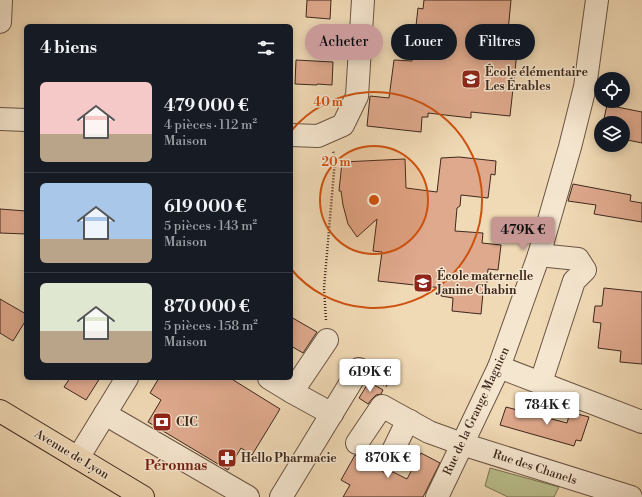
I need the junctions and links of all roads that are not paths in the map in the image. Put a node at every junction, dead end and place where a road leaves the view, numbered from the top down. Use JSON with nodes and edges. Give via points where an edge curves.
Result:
{"nodes":[{"id":1,"x":2,"y":0,"type":"edge"},
{"id":2,"x":363,"y":0,"type":"edge"},
{"id":3,"x":597,"y":0,"type":"edge"},
{"id":4,"x":0,"y":22,"type":"edge"},
{"id":5,"x":0,"y":119,"type":"edge"},
{"id":6,"x":24,"y":120,"type":"edge"},
{"id":7,"x":293,"y":135,"type":"edge"},
{"id":8,"x":539,"y":255,"type":"junction"},
{"id":9,"x":327,"y":340,"type":"road end"},
{"id":10,"x":499,"y":367,"type":"junction"},
{"id":11,"x":359,"y":369,"type":"dead end"},
{"id":12,"x":126,"y":380,"type":"edge"},
{"id":13,"x":271,"y":380,"type":"edge"},
{"id":14,"x":541,"y":382,"type":"junction"},
{"id":15,"x":292,"y":392,"type":"junction"},
{"id":16,"x":0,"y":411,"type":"edge"},
{"id":17,"x":105,"y":414,"type":"junction"},
{"id":18,"x":332,"y":414,"type":"junction"},
{"id":19,"x":410,"y":421,"type":"junction"},
{"id":20,"x":642,"y":422,"type":"edge"},
{"id":21,"x":357,"y":443,"type":"dead end"},
{"id":22,"x":462,"y":444,"type":"junction"},
{"id":23,"x":78,"y":458,"type":"junction"},
{"id":24,"x":388,"y":461,"type":"dead end"},
{"id":25,"x":144,"y":497,"type":"edge"},
{"id":26,"x":248,"y":497,"type":"edge"},
{"id":27,"x":281,"y":497,"type":"edge"},
{"id":28,"x":437,"y":497,"type":"edge"},
{"id":29,"x":631,"y":497,"type":"edge"}],
"edges":[{"from":1,"to":4,"type":"street"},
{"from":2,"to":7,"type":"street","via":[[357,96],[342,125],[318,136]]},
{"from":3,"to":8,"type":"street","name":"Rue de la Grange Magnien","via":[[585,87]]},
{"from":5,"to":6,"type":"street"},
{"from":8,"to":10,"type":"street","name":"Rue de la Grange Magnien"},
{"from":8,"to":14,"type":"street","via":[[578,259],[585,270],[574,281]]},
{"from":9,"to":15,"type":"street"},
{"from":10,"to":14,"type":"street"},
{"from":10,"to":22,"type":"street","name":"Rue de la Grange Magnien"},
{"from":11,"to":18,"type":"street"},
{"from":12,"to":17,"type":"street"},
{"from":13,"to":15,"type":"street"},
{"from":14,"to":20,"type":"street"},
{"from":15,"to":18,"type":"street"},
{"from":16,"to":23,"type":"main road","name":"Avenue de Lyon"},
{"from":17,"to":23,"type":"street"},
{"from":17,"to":26,"type":"street"},
{"from":18,"to":27,"type":"street"},
{"from":19,"to":21,"type":"street","name":"Rue des Chanels","via":[[382,406]]},
{"from":19,"to":22,"type":"street","name":"Rue des Chanels","via":[[429,432]]},
{"from":19,"to":24,"type":"street"},
{"from":22,"to":28,"type":"street","name":"Rue de la Grange Magnien"},
{"from":22,"to":29,"type":"street","name":"Rue des Chanels"},
{"from":23,"to":25,"type":"main road","name":"Avenue de Lyon"}]}
